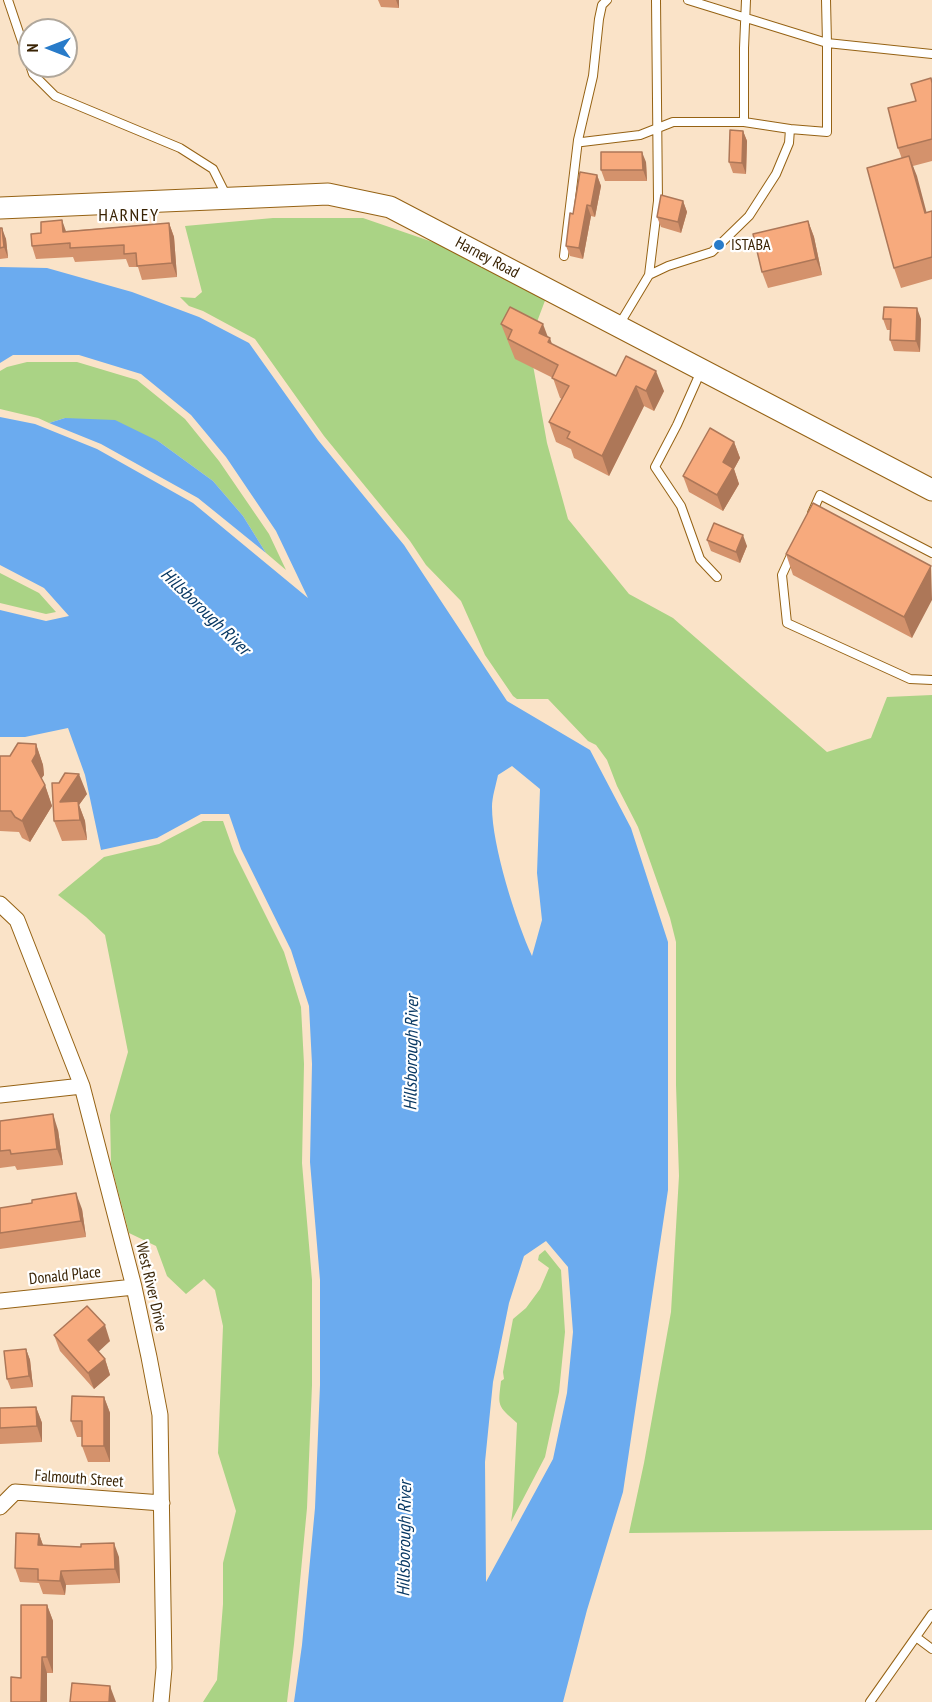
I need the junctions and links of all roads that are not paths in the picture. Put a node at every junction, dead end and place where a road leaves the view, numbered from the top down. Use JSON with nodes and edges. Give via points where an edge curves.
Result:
{"nodes":[{"id":1,"x":8,"y":0,"type":"edge"},
{"id":2,"x":608,"y":0,"type":"edge"},
{"id":3,"x":656,"y":0,"type":"edge"},
{"id":4,"x":688,"y":0,"type":"edge"},
{"id":5,"x":746,"y":0,"type":"edge"},
{"id":6,"x":826,"y":0,"type":"edge"},
{"id":7,"x":745,"y":18,"type":"junction"},
{"id":8,"x":827,"y":43,"type":"junction"},
{"id":9,"x":932,"y":54,"type":"edge"},
{"id":10,"x":744,"y":122,"type":"junction"},
{"id":11,"x":657,"y":128,"type":"junction"},
{"id":12,"x":790,"y":129,"type":"junction"},
{"id":13,"x":578,"y":140,"type":"junction"},
{"id":14,"x":227,"y":198,"type":"junction"},
{"id":15,"x":0,"y":208,"type":"edge"},
{"id":16,"x":564,"y":256,"type":"dead end"},
{"id":17,"x":649,"y":275,"type":"junction"},
{"id":18,"x":618,"y":326,"type":"junction"},
{"id":19,"x":702,"y":370,"type":"junction"},
{"id":20,"x":932,"y":490,"type":"edge"},
{"id":21,"x":806,"y":525,"type":"edge"},
{"id":22,"x":796,"y":545,"type":"edge"},
{"id":23,"x":932,"y":553,"type":"edge"},
{"id":24,"x":717,"y":577,"type":"dead end"},
{"id":25,"x":932,"y":680,"type":"edge"},
{"id":26,"x":0,"y":904,"type":"edge"},
{"id":27,"x":82,"y":1086,"type":"junction"},
{"id":28,"x":0,"y":1095,"type":"edge"},
{"id":29,"x":134,"y":1287,"type":"junction"},
{"id":30,"x":0,"y":1301,"type":"edge"},
{"id":31,"x":162,"y":1503,"type":"junction"},
{"id":32,"x":0,"y":1507,"type":"edge"},
{"id":33,"x":932,"y":1614,"type":"edge"},
{"id":34,"x":916,"y":1637,"type":"junction"},
{"id":35,"x":932,"y":1649,"type":"edge"},
{"id":36,"x":161,"y":1702,"type":"edge"},
{"id":37,"x":870,"y":1702,"type":"edge"}],
"edges":[{"from":1,"to":14,"type":"lane","via":[[33,74],[55,96],[180,148],[213,169]]},
{"from":2,"to":13,"type":"lane","via":[[602,5],[593,76]]},
{"from":3,"to":11,"type":"lane"},
{"from":4,"to":7,"type":"lane"},
{"from":5,"to":7,"type":"lane"},
{"from":6,"to":8,"type":"lane"},
{"from":7,"to":8,"type":"lane"},
{"from":7,"to":10,"type":"lane"},
{"from":8,"to":9,"type":"lane"},
{"from":8,"to":12,"type":"lane","via":[[827,132]]},
{"from":10,"to":11,"type":"lane","via":[[673,122]]},
{"from":10,"to":12,"type":"lane"},
{"from":11,"to":13,"type":"lane","via":[[640,135]]},
{"from":11,"to":17,"type":"lane","via":[[658,201]]},
{"from":12,"to":17,"type":"lane","via":[[776,174],[749,216],[712,252]]},
{"from":13,"to":16,"type":"lane"},
{"from":14,"to":15,"type":"street","name":"Harney Road"},
{"from":14,"to":18,"type":"street","name":"Harney Road","via":[[328,194],[390,207]]},
{"from":17,"to":18,"type":"lane"},
{"from":18,"to":19,"type":"street","name":"Harney Road"},
{"from":19,"to":20,"type":"street","name":"Harney Road"},
{"from":19,"to":24,"type":"lane","via":[[655,467],[681,506],[700,559]]},
{"from":21,"to":23,"type":"lane","via":[[820,495]]},
{"from":22,"to":25,"type":"lane","via":[[782,575],[787,623],[910,679]]},
{"from":26,"to":27,"type":"street","name":"West River Drive","via":[[16,920]]},
{"from":27,"to":28,"type":"street"},
{"from":27,"to":29,"type":"street","name":"West River Drive"},
{"from":29,"to":30,"type":"street","name":"Donald Place"},
{"from":29,"to":31,"type":"street","name":"West River Drive","via":[[160,1415]]},
{"from":31,"to":32,"type":"street","name":"Falmouth Street","via":[[15,1492]]},
{"from":31,"to":36,"type":"street","name":"West River Drive"},
{"from":33,"to":34,"type":"lane"},
{"from":34,"to":35,"type":"lane"},
{"from":34,"to":37,"type":"lane"}]}
